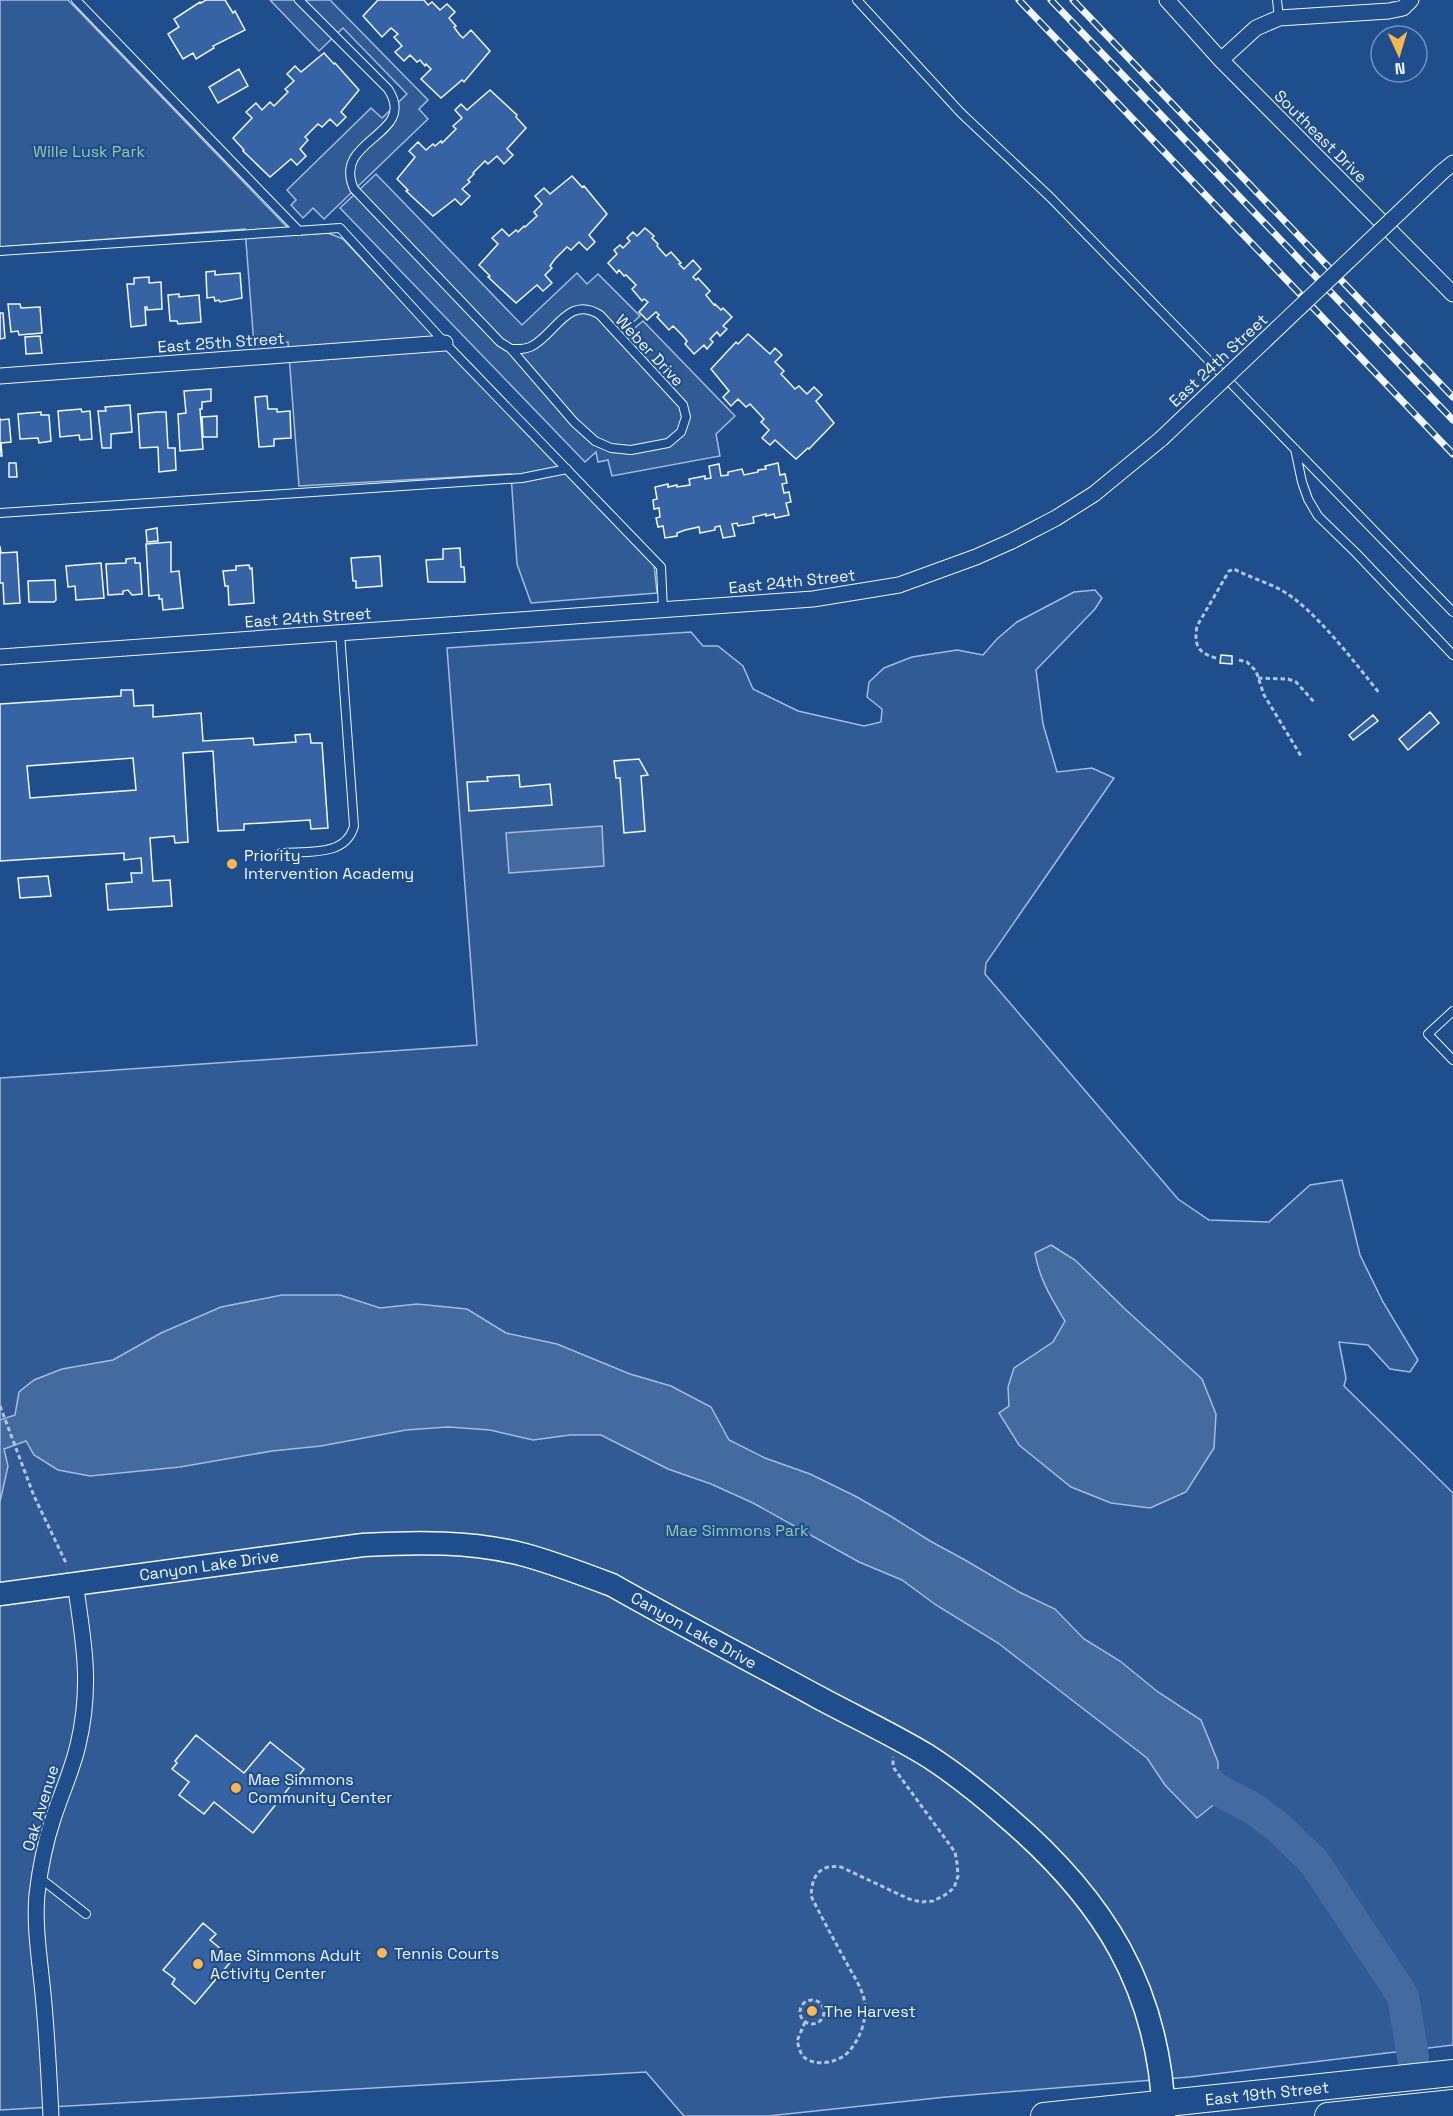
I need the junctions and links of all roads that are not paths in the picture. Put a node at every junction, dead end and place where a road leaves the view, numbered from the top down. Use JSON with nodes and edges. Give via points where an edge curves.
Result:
{"nodes":[{"id":1,"x":76,"y":0,"type":"edge"},
{"id":2,"x":300,"y":0,"type":"edge"},
{"id":3,"x":857,"y":0,"type":"edge"},
{"id":4,"x":1167,"y":0,"type":"edge"},
{"id":5,"x":1277,"y":0,"type":"edge"},
{"id":6,"x":1411,"y":0,"type":"edge"},
{"id":7,"x":1279,"y":18,"type":"junction"},
{"id":8,"x":1221,"y":60,"type":"junction"},
{"id":9,"x":1448,"y":167,"type":"edge"},
{"id":10,"x":299,"y":231,"type":"junction"},
{"id":11,"x":0,"y":251,"type":"edge"},
{"id":12,"x":1453,"y":294,"type":"edge"},
{"id":13,"x":445,"y":343,"type":"junction"},
{"id":14,"x":511,"y":349,"type":"junction"},
{"id":15,"x":0,"y":376,"type":"edge"},
{"id":16,"x":1295,"y":448,"type":"junction"},
{"id":17,"x":567,"y":469,"type":"junction"},
{"id":18,"x":0,"y":513,"type":"edge"},
{"id":19,"x":663,"y":610,"type":"junction"},
{"id":20,"x":1453,"y":612,"type":"edge"},
{"id":21,"x":340,"y":633,"type":"junction"},
{"id":22,"x":1453,"y":655,"type":"edge"},
{"id":23,"x":0,"y":657,"type":"edge"},
{"id":24,"x":281,"y":853,"type":"dead end"},
{"id":25,"x":1453,"y":1011,"type":"edge"},
{"id":26,"x":1453,"y":1060,"type":"edge"},
{"id":27,"x":75,"y":1583,"type":"junction"},
{"id":28,"x":0,"y":1594,"type":"edge"},
{"id":29,"x":40,"y":1878,"type":"junction"},
{"id":30,"x":86,"y":1914,"type":"dead end"},
{"id":31,"x":1453,"y":2073,"type":"edge"},
{"id":32,"x":1453,"y":2103,"type":"edge"},
{"id":33,"x":1164,"y":2110,"type":"edge"},
{"id":34,"x":51,"y":2116,"type":"edge"},
{"id":35,"x":1044,"y":2116,"type":"edge"},
{"id":36,"x":1328,"y":2116,"type":"edge"}],
"edges":[{"from":1,"to":10,"type":"lane"},
{"from":2,"to":14,"type":"lane","name":"Weber Drive","via":[[394,99],[393,119],[352,158],[349,168],[354,189]]},
{"from":3,"to":16,"type":"lane","via":[[961,112],[1050,197]]},
{"from":4,"to":8,"type":"street","name":"Southeast Drive"},
{"from":5,"to":7,"type":"lane"},
{"from":6,"to":7,"type":"street","via":[[1403,8],[1389,11]]},
{"from":7,"to":8,"type":"street","via":[[1256,28]]},
{"from":8,"to":12,"type":"street","name":"Southeast Drive"},
{"from":9,"to":19,"type":"street","name":"East 24th Street","bridge":true,"via":[[1161,439],[1094,494],[1056,518],[976,557],[899,585],[813,599]]},
{"from":10,"to":11,"type":"lane"},
{"from":10,"to":13,"type":"lane","via":[[340,228]]},
{"from":13,"to":15,"type":"street","name":"East 25th Street"},
{"from":13,"to":17,"type":"lane"},
{"from":14,"to":14,"type":"lane","name":"Weber Drive","via":[[595,441],[610,448],[631,450],[668,443],[681,432],[686,417],[682,405],[600,315],[590,309],[579,308],[569,314],[532,346]]},
{"from":16,"to":20,"type":"lane"},
{"from":16,"to":22,"type":"lane","via":[[1302,482],[1318,516]]},
{"from":17,"to":18,"type":"lane","via":[[522,478]]},
{"from":17,"to":19,"type":"lane","via":[[662,567]]},
{"from":19,"to":21,"type":"street","name":"East 24th Street"},
{"from":21,"to":23,"type":"street","name":"East 24th Street"},
{"from":21,"to":24,"type":"lane","via":[[354,826],[349,839],[338,848]]},
{"from":25,"to":26,"type":"lane","via":[[1428,1034]]},
{"from":27,"to":28,"type":"street","name":"Canyon Lake Drive"},
{"from":27,"to":29,"type":"street","name":"Oak Avenue","via":[[87,1691],[78,1745],[52,1820]]},
{"from":27,"to":33,"type":"street","name":"Canyon Lake Drive","via":[[363,1545],[423,1542],[523,1554],[612,1586],[928,1756],[1030,1837],[1100,1914],[1122,1952],[1154,2037]]},
{"from":29,"to":30,"type":"lane"},
{"from":29,"to":34,"type":"street","name":"Oak Avenue","via":[[37,1932]]},
{"from":31,"to":33,"type":"main road","name":"East 19th Street","via":[[1235,2096]]},
{"from":32,"to":36,"type":"main road","name":"East 19th Street"},
{"from":33,"to":35,"type":"main road","name":"East 19th Street"}]}
